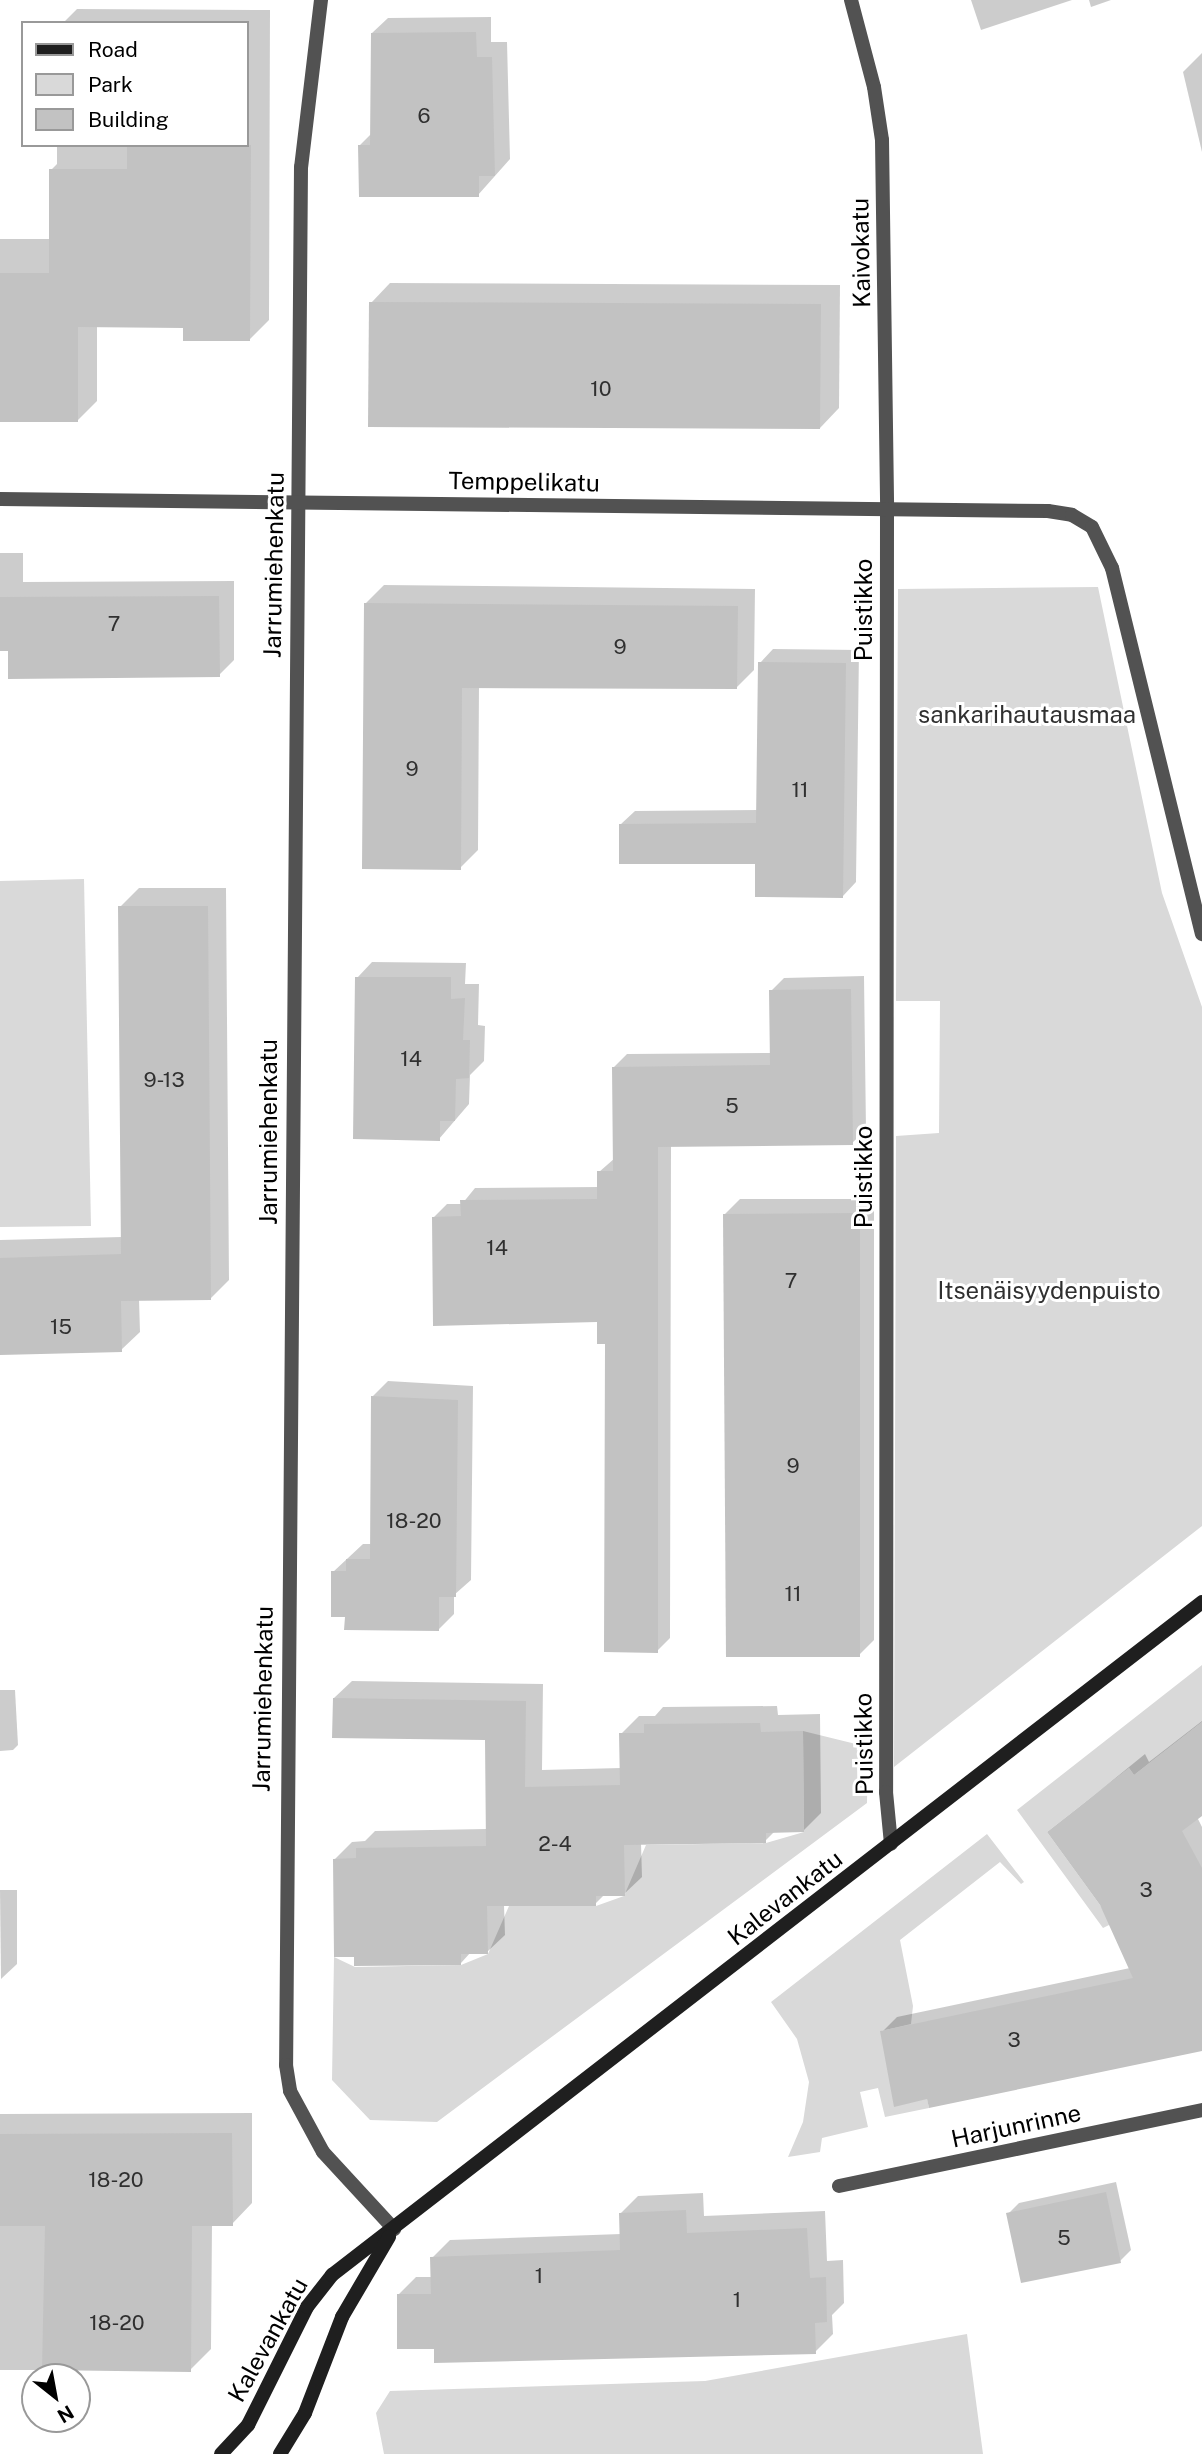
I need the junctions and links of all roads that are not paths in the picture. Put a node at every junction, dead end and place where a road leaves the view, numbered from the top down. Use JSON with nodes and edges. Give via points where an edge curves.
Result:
{"nodes":[{"id":1,"x":321,"y":0,"type":"edge"},
{"id":2,"x":851,"y":0,"type":"edge"},
{"id":3,"x":0,"y":499,"type":"edge"},
{"id":4,"x":297,"y":502,"type":"junction"},
{"id":5,"x":887,"y":509,"type":"junction"},
{"id":6,"x":1202,"y":934,"type":"edge"},
{"id":7,"x":1202,"y":1602,"type":"edge"},
{"id":8,"x":891,"y":1844,"type":"junction"},
{"id":9,"x":1202,"y":2110,"type":"edge"},
{"id":10,"x":839,"y":2186,"type":"dead end"},
{"id":11,"x":394,"y":2229,"type":"junction"},
{"id":12,"x":221,"y":2454,"type":"edge"},
{"id":13,"x":280,"y":2454,"type":"edge"}],
"edges":[{"from":1,"to":4,"type":"street","name":"Jarrumiehenkatu","via":[[301,167]]},
{"from":2,"to":5,"type":"street","name":"Kaivokatu","via":[[874,87],[882,140]]},
{"from":3,"to":4,"type":"street","name":"Temppelikatu"},
{"from":4,"to":5,"type":"street","name":"Temppelikatu"},
{"from":4,"to":11,"type":"street","name":"Jarrumiehenkatu","via":[[286,2066],[290,2091],[323,2152]]},
{"from":5,"to":6,"type":"street","name":"Temppelikatu","via":[[1048,511],[1072,515],[1092,527],[1112,568]]},
{"from":5,"to":8,"type":"street","name":"Puistikko","via":[[886,1792]]},
{"from":7,"to":8,"type":"street","name":"Kalevankatu"},
{"from":8,"to":11,"type":"street","name":"Kalevankatu"},
{"from":9,"to":10,"type":"street","name":"Harjunrinne"},
{"from":11,"to":12,"type":"street","name":"Kalevankatu","via":[[318,2290],[265,2396]]},
{"from":11,"to":13,"type":"street","name":"Kalevankatu","via":[[342,2317],[305,2413]]}]}
